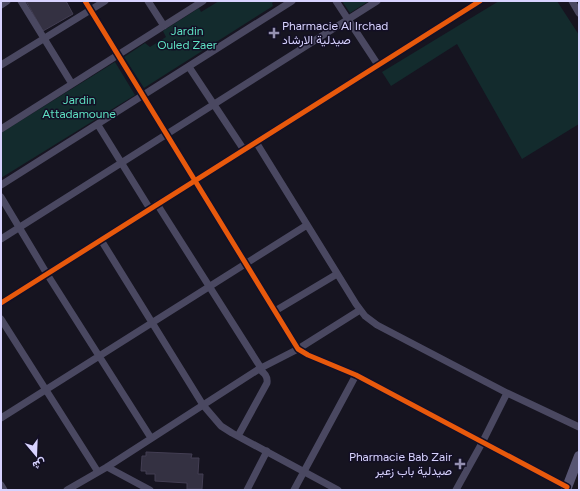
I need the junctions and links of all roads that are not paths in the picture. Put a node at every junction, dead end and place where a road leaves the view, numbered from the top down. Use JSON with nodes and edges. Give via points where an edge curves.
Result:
{"nodes":[{"id":1,"x":7,"y":1,"type":"edge"},
{"id":2,"x":21,"y":1,"type":"edge"},
{"id":3,"x":85,"y":1,"type":"edge"},
{"id":4,"x":105,"y":1,"type":"edge"},
{"id":5,"x":148,"y":1,"type":"edge"},
{"id":6,"x":204,"y":1,"type":"edge"},
{"id":7,"x":292,"y":1,"type":"edge"},
{"id":8,"x":336,"y":1,"type":"edge"},
{"id":9,"x":377,"y":1,"type":"edge"},
{"id":10,"x":480,"y":1,"type":"edge"},
{"id":11,"x":572,"y":1,"type":"edge"},
{"id":12,"x":1,"y":5,"type":"edge"},
{"id":13,"x":90,"y":10,"type":"junction"},
{"id":14,"x":578,"y":11,"type":"edge"},
{"id":15,"x":348,"y":19,"type":"junction"},
{"id":16,"x":164,"y":26,"type":"junction"},
{"id":17,"x":44,"y":38,"type":"junction"},
{"id":18,"x":118,"y":56,"type":"junction"},
{"id":19,"x":1,"y":65,"type":"edge"},
{"id":20,"x":378,"y":65,"type":"junction"},
{"id":21,"x":188,"y":67,"type":"junction"},
{"id":22,"x":72,"y":84,"type":"junction"},
{"id":23,"x":144,"y":96,"type":"junction"},
{"id":24,"x":213,"y":104,"type":"junction"},
{"id":25,"x":98,"y":125,"type":"junction"},
{"id":26,"x":1,"y":129,"type":"edge"},
{"id":27,"x":167,"y":134,"type":"junction"},
{"id":28,"x":256,"y":142,"type":"junction"},
{"id":29,"x":244,"y":150,"type":"junction"},
{"id":30,"x":121,"y":162,"type":"junction"},
{"id":31,"x":195,"y":180,"type":"junction"},
{"id":32,"x":1,"y":186,"type":"edge"},
{"id":33,"x":1,"y":197,"type":"edge"},
{"id":34,"x":157,"y":204,"type":"junction"},
{"id":35,"x":150,"y":209,"type":"junction"},
{"id":36,"x":306,"y":224,"type":"junction"},
{"id":37,"x":19,"y":227,"type":"junction"},
{"id":38,"x":1,"y":239,"type":"edge"},
{"id":39,"x":101,"y":240,"type":"junction"},
{"id":40,"x":246,"y":263,"type":"junction"},
{"id":41,"x":47,"y":274,"type":"junction"},
{"id":42,"x":337,"y":274,"type":"junction"},
{"id":43,"x":210,"y":286,"type":"junction"},
{"id":44,"x":1,"y":303,"type":"edge"},
{"id":45,"x":360,"y":310,"type":"junction"},
{"id":46,"x":275,"y":312,"type":"junction"},
{"id":47,"x":1,"y":319,"type":"edge"},
{"id":48,"x":153,"y":323,"type":"junction"},
{"id":49,"x":298,"y":349,"type":"junction"},
{"id":50,"x":100,"y":357,"type":"junction"},
{"id":51,"x":260,"y":368,"type":"junction"},
{"id":52,"x":356,"y":375,"type":"junction"},
{"id":53,"x":46,"y":389,"type":"junction"},
{"id":54,"x":507,"y":393,"type":"junction"},
{"id":55,"x":203,"y":405,"type":"junction"},
{"id":56,"x":1,"y":418,"type":"edge"},
{"id":57,"x":579,"y":427,"type":"edge"},
{"id":58,"x":238,"y":436,"type":"junction"},
{"id":59,"x":151,"y":438,"type":"junction"},
{"id":60,"x":482,"y":443,"type":"junction"},
{"id":61,"x":267,"y":451,"type":"junction"},
{"id":62,"x":579,"y":456,"type":"edge"},
{"id":63,"x":107,"y":467,"type":"junction"},
{"id":64,"x":304,"y":471,"type":"junction"},
{"id":65,"x":98,"y":472,"type":"junction"},
{"id":66,"x":1,"y":485,"type":"edge"},
{"id":67,"x":566,"y":488,"type":"edge"},
{"id":68,"x":4,"y":490,"type":"edge"},
{"id":69,"x":68,"y":490,"type":"edge"},
{"id":70,"x":150,"y":490,"type":"edge"},
{"id":71,"x":247,"y":490,"type":"edge"},
{"id":72,"x":294,"y":490,"type":"edge"},
{"id":73,"x":338,"y":490,"type":"edge"},
{"id":74,"x":456,"y":490,"type":"edge"}],
"edges":[{"from":1,"to":12,"type":"street"},
{"from":2,"to":17,"type":"street"},
{"from":3,"to":13,"type":"street"},
{"from":4,"to":13,"type":"street"},
{"from":5,"to":16,"type":"street"},
{"from":6,"to":16,"type":"street"},
{"from":7,"to":21,"type":"street"},
{"from":8,"to":15,"type":"street"},
{"from":9,"to":15,"type":"street"},
{"from":10,"to":20,"type":"street"},
{"from":11,"to":14,"type":"street"},
{"from":13,"to":17,"type":"street"},
{"from":13,"to":18,"type":"street"},
{"from":15,"to":20,"type":"street"},
{"from":15,"to":24,"type":"street"},
{"from":16,"to":18,"type":"street"},
{"from":17,"to":19,"type":"street"},
{"from":17,"to":22,"type":"street"},
{"from":18,"to":22,"type":"street"},
{"from":18,"to":23,"type":"street"},
{"from":20,"to":28,"type":"street"},
{"from":21,"to":23,"type":"street"},
{"from":21,"to":24,"type":"street"},
{"from":22,"to":26,"type":"street"},
{"from":23,"to":25,"type":"street"},
{"from":23,"to":27,"type":"street"},
{"from":24,"to":27,"type":"street"},
{"from":24,"to":29,"type":"street"},
{"from":25,"to":30,"type":"street"},
{"from":25,"to":32,"type":"street"},
{"from":27,"to":30,"type":"street"},
{"from":27,"to":31,"type":"street"},
{"from":28,"to":29,"type":"street"},
{"from":28,"to":36,"type":"street"},
{"from":29,"to":31,"type":"street"},
{"from":30,"to":35,"type":"street"},
{"from":30,"to":37,"type":"street"},
{"from":31,"to":34,"type":"street"},
{"from":31,"to":40,"type":"street"},
{"from":33,"to":37,"type":"street"},
{"from":34,"to":35,"type":"street"},
{"from":34,"to":43,"type":"street"},
{"from":35,"to":39,"type":"street"},
{"from":36,"to":40,"type":"street"},
{"from":36,"to":42,"type":"street"},
{"from":37,"to":38,"type":"street"},
{"from":37,"to":41,"type":"street"},
{"from":39,"to":41,"type":"street"},
{"from":39,"to":48,"type":"street"},
{"from":40,"to":43,"type":"street"},
{"from":40,"to":46,"type":"street"},
{"from":41,"to":44,"type":"street"},
{"from":41,"to":50,"type":"street"},
{"from":42,"to":45,"type":"street"},
{"from":42,"to":46,"type":"street"},
{"from":43,"to":48,"type":"street"},
{"from":43,"to":51,"type":"street"},
{"from":45,"to":49,"type":"street"},
{"from":45,"to":54,"type":"street","via":[[377,325]]},
{"from":46,"to":49,"type":"street"},
{"from":47,"to":53,"type":"street"},
{"from":48,"to":50,"type":"street"},
{"from":48,"to":55,"type":"street"},
{"from":49,"to":51,"type":"street"},
{"from":49,"to":52,"type":"street"},
{"from":50,"to":53,"type":"street"},
{"from":50,"to":59,"type":"street"},
{"from":51,"to":55,"type":"street"},
{"from":51,"to":58,"type":"street","via":[[268,379],[267,383]]},
{"from":52,"to":60,"type":"street"},
{"from":52,"to":64,"type":"street"},
{"from":53,"to":56,"type":"street"},
{"from":53,"to":65,"type":"street"},
{"from":54,"to":57,"type":"street"},
{"from":54,"to":60,"type":"street"},
{"from":55,"to":58,"type":"street","via":[[221,426]]},
{"from":55,"to":59,"type":"street"},
{"from":58,"to":61,"type":"street"},
{"from":59,"to":63,"type":"street"},
{"from":60,"to":67,"type":"street"},
{"from":60,"to":74,"type":"street"},
{"from":61,"to":64,"type":"street"},
{"from":61,"to":71,"type":"street"},
{"from":62,"to":67,"type":"main road"},
{"from":63,"to":65,"type":"street"},
{"from":63,"to":70,"type":"street"},
{"from":64,"to":72,"type":"street"},
{"from":64,"to":73,"type":"street"},
{"from":65,"to":69,"type":"street"},
{"from":66,"to":68,"type":"street"}]}
